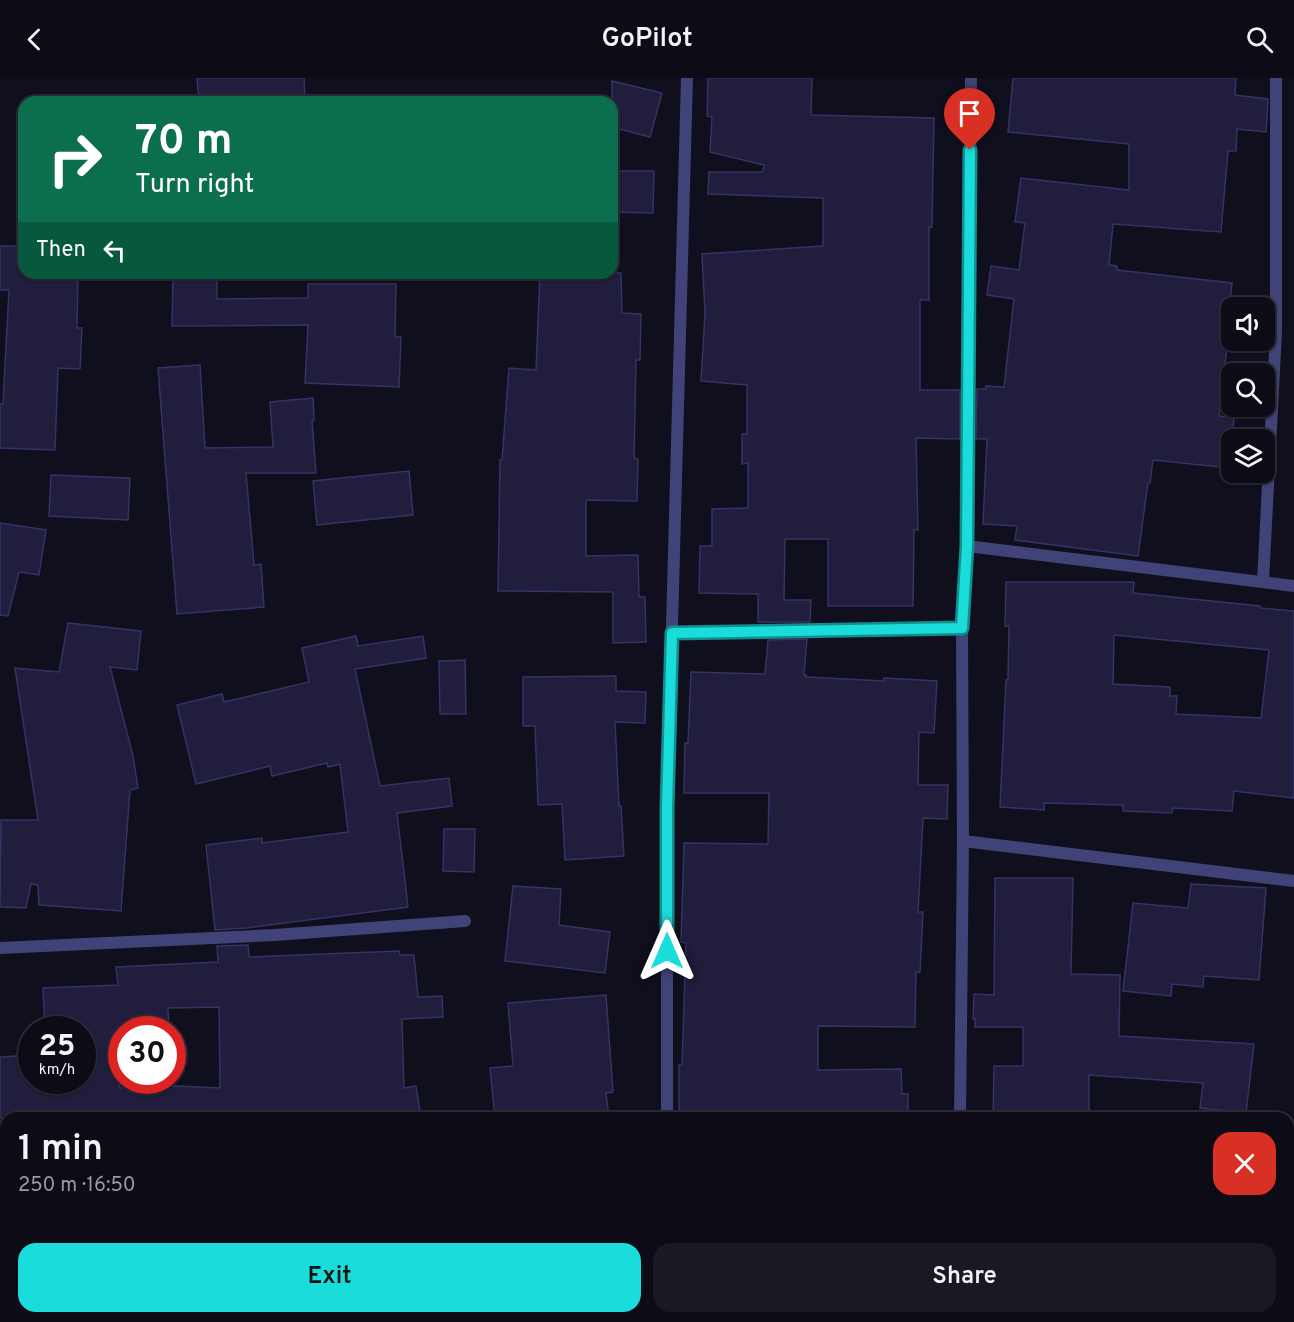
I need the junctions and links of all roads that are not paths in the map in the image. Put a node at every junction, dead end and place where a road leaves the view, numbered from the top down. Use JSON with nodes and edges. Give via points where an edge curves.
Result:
{"nodes":[{"id":1,"x":687,"y":78,"type":"edge"},
{"id":2,"x":971,"y":78,"type":"edge"},
{"id":3,"x":1276,"y":78,"type":"edge"},
{"id":4,"x":967,"y":546,"type":"junction"},
{"id":5,"x":1263,"y":581,"type":"junction"},
{"id":6,"x":1294,"y":585,"type":"edge"},
{"id":7,"x":962,"y":628,"type":"junction"},
{"id":8,"x":672,"y":633,"type":"junction"},
{"id":9,"x":963,"y":841,"type":"junction"},
{"id":10,"x":1294,"y":881,"type":"edge"},
{"id":11,"x":465,"y":921,"type":"dead end"},
{"id":12,"x":0,"y":948,"type":"edge"},
{"id":13,"x":668,"y":1112,"type":"edge"},
{"id":14,"x":960,"y":1112,"type":"edge"}],
"edges":[{"from":1,"to":8,"type":"street"},
{"from":2,"to":4,"type":"street"},
{"from":3,"to":5,"type":"street","via":[[1276,332]]},
{"from":4,"to":5,"type":"street"},
{"from":4,"to":7,"type":"street"},
{"from":5,"to":6,"type":"street"},
{"from":7,"to":8,"type":"street"},
{"from":7,"to":9,"type":"street"},
{"from":8,"to":13,"type":"street","via":[[667,808]]},
{"from":9,"to":10,"type":"street"},
{"from":9,"to":14,"type":"street"},
{"from":11,"to":12,"type":"street"}]}
